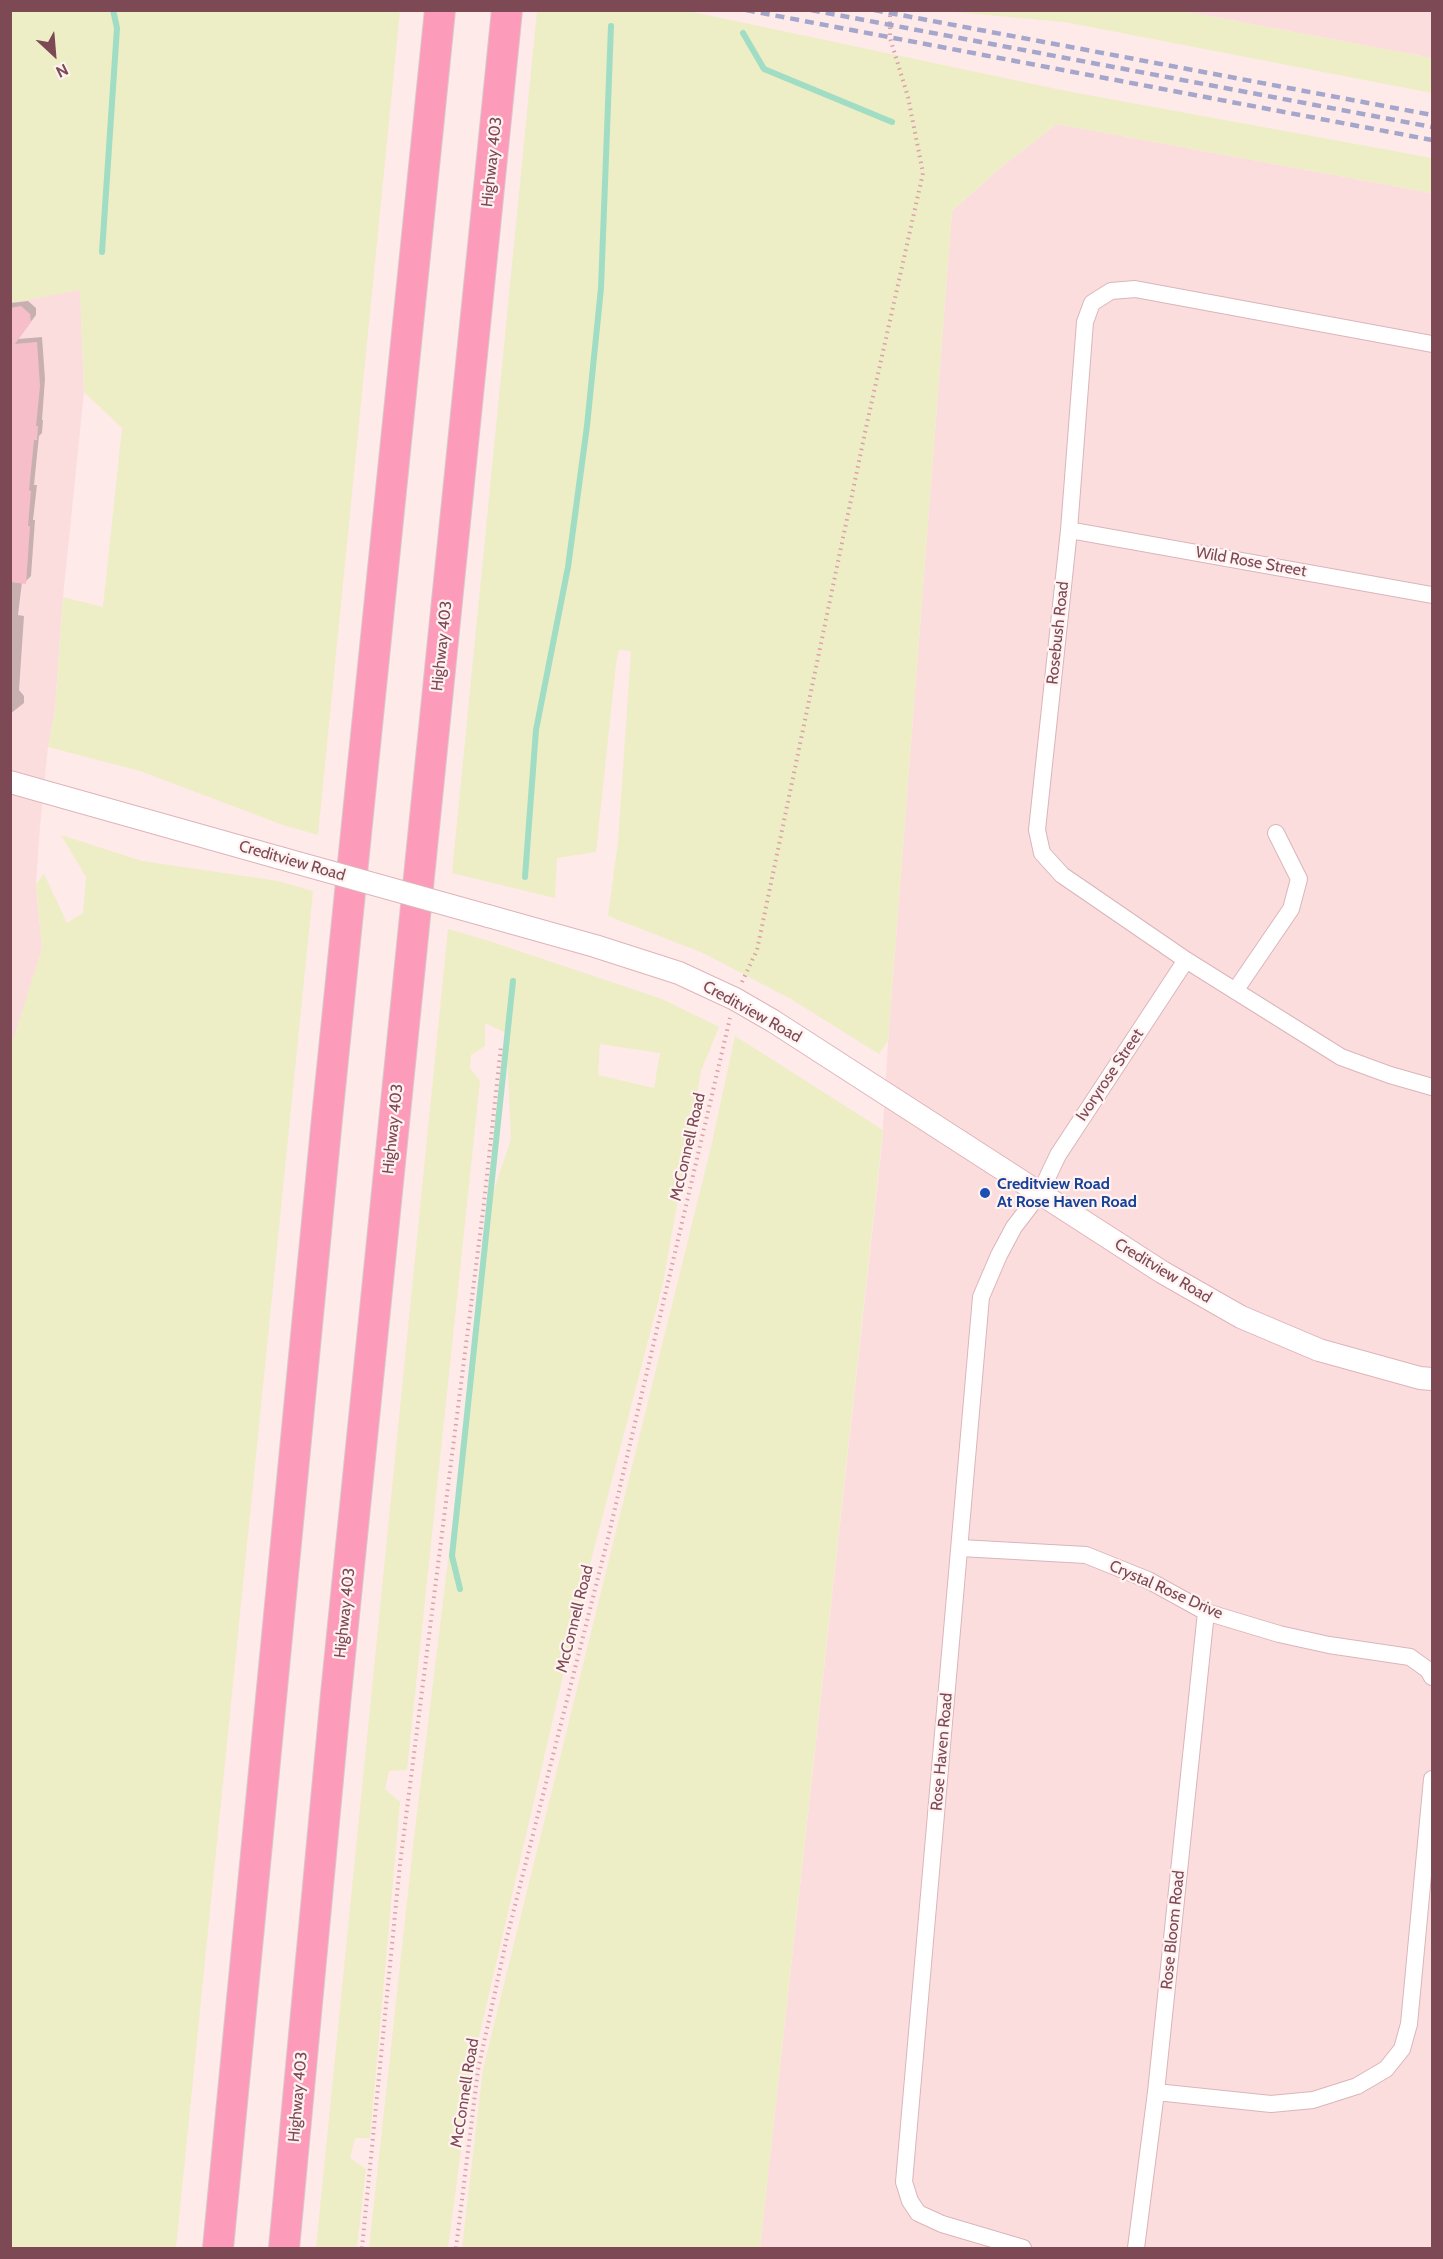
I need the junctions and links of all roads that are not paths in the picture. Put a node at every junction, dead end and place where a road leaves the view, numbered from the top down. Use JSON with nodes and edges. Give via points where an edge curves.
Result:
{"nodes":[{"id":1,"x":440,"y":10,"type":"edge"},
{"id":2,"x":507,"y":10,"type":"edge"},
{"id":3,"x":1432,"y":344,"type":"edge"},
{"id":4,"x":1069,"y":530,"type":"junction"},
{"id":5,"x":1432,"y":595,"type":"edge"},
{"id":6,"x":10,"y":782,"type":"edge"},
{"id":7,"x":1276,"y":833,"type":"dead end"},
{"id":8,"x":1186,"y":960,"type":"junction"},
{"id":9,"x":1235,"y":991,"type":"junction"},
{"id":10,"x":1432,"y":1087,"type":"edge"},
{"id":11,"x":1040,"y":1193,"type":"junction"},
{"id":12,"x":1432,"y":1379,"type":"edge"},
{"id":13,"x":961,"y":1548,"type":"junction"},
{"id":14,"x":1206,"y":1612,"type":"junction"},
{"id":15,"x":1432,"y":1677,"type":"edge"},
{"id":16,"x":1432,"y":1779,"type":"edge"},
{"id":17,"x":1156,"y":2092,"type":"junction"},
{"id":18,"x":218,"y":2248,"type":"edge"},
{"id":19,"x":284,"y":2248,"type":"edge"},
{"id":20,"x":1023,"y":2248,"type":"edge"},
{"id":21,"x":1136,"y":2248,"type":"edge"}],
"edges":[{"from":1,"to":18,"type":"highway"},
{"from":2,"to":19,"type":"highway","name":"Highway 403"},
{"from":3,"to":4,"type":"street","name":"Rosebush Road","via":[[1135,289],[1111,291],[1092,303],[1085,322]]},
{"from":4,"to":5,"type":"street","name":"Wild Rose Street"},
{"from":4,"to":8,"type":"street","name":"Rosebush Road","via":[[1037,830],[1042,853],[1062,875]]},
{"from":6,"to":11,"type":"main road","name":"Creditview Road","bridge":true,"via":[[679,973],[783,1027]]},
{"from":7,"to":9,"type":"street","via":[[1299,879],[1290,909]]},
{"from":8,"to":9,"type":"street","name":"Rosebush Road"},
{"from":8,"to":11,"type":"street","name":"Ivoryrose Street","via":[[1058,1155]]},
{"from":9,"to":10,"type":"street","name":"Rosebush Road","via":[[1341,1057]]},
{"from":11,"to":12,"type":"main road","name":"Creditview Road","via":[[1162,1272],[1241,1317],[1320,1350]]},
{"from":11,"to":13,"type":"street","name":"Rose Haven Road","via":[[1014,1227],[981,1298]]},
{"from":13,"to":14,"type":"street","name":"Crystal Rose Drive","via":[[1086,1555],[1148,1580]]},
{"from":13,"to":20,"type":"street","name":"Rose Haven Road","via":[[904,2182],[918,2213]]},
{"from":14,"to":15,"type":"street","name":"Crystal Rose Drive","via":[[1279,1634],[1410,1657]]},
{"from":14,"to":17,"type":"street","name":"Rose Bloom Road"},
{"from":16,"to":17,"type":"street","via":[[1409,2024],[1402,2049],[1386,2069],[1356,2086],[1313,2100],[1271,2104]]},
{"from":17,"to":21,"type":"street","name":"Rose Bloom Road"}]}
